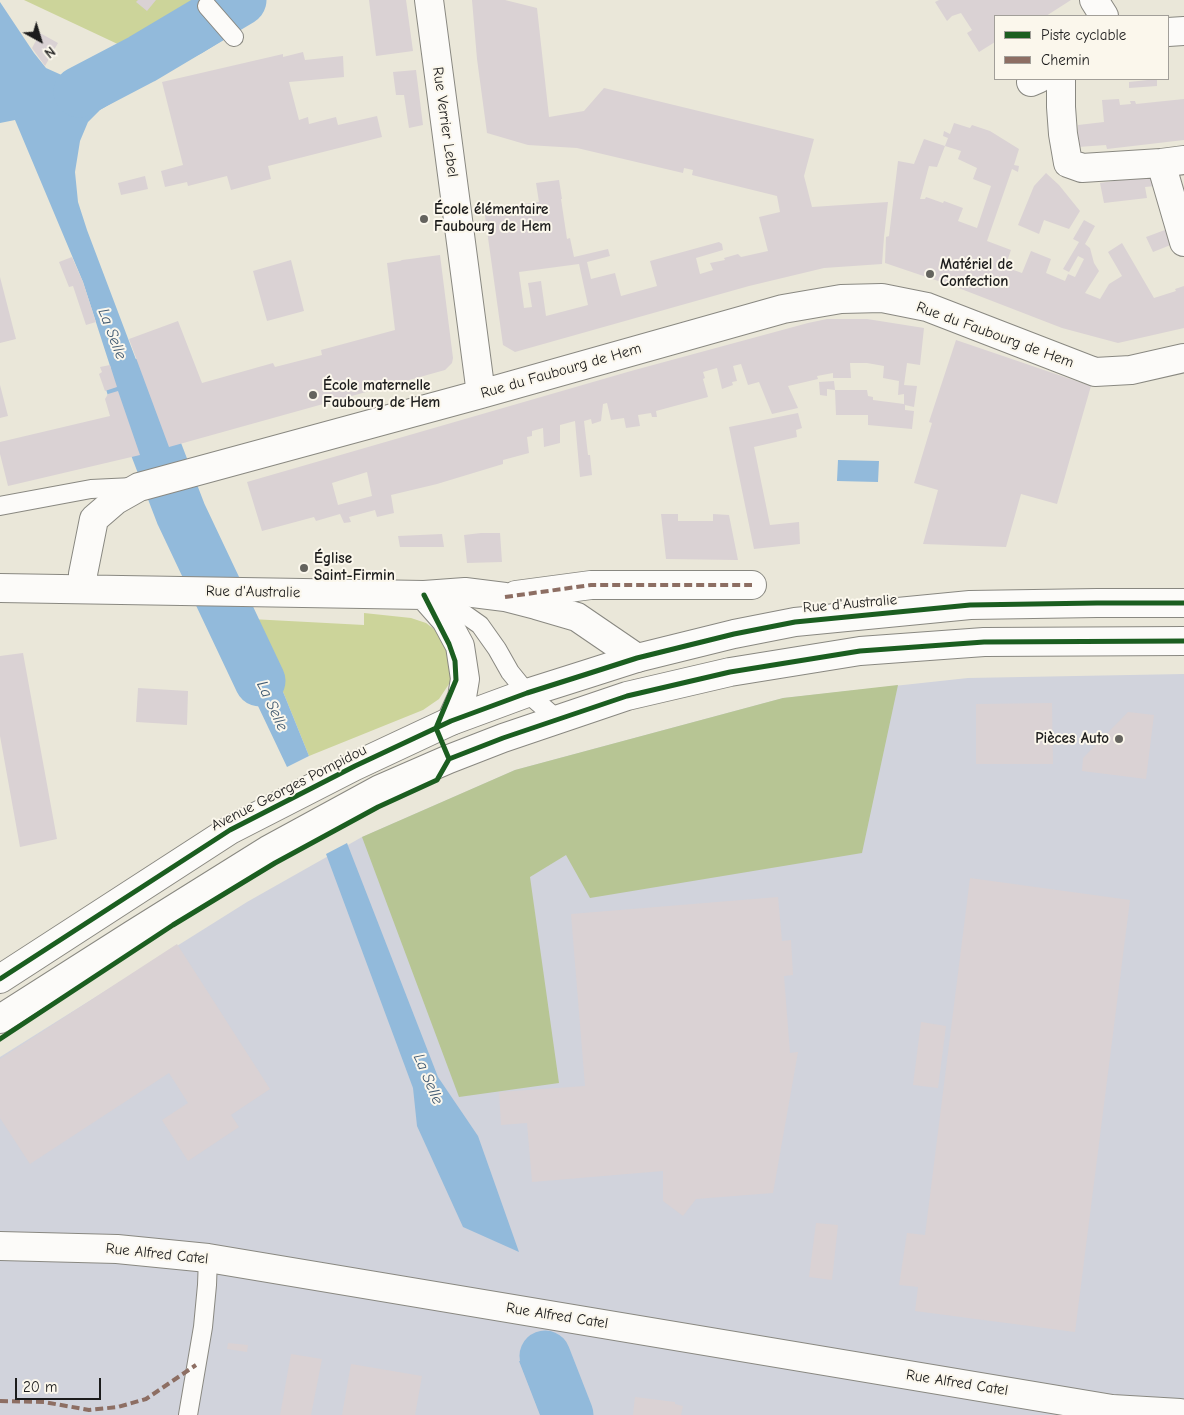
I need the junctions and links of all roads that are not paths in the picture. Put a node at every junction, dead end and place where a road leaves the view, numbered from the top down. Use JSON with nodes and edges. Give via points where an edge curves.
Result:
{"nodes":[{"id":1,"x":429,"y":0,"type":"edge"},
{"id":2,"x":1094,"y":0,"type":"edge"},
{"id":3,"x":207,"y":6,"type":"dead end"},
{"id":4,"x":1103,"y":15,"type":"edge"},
{"id":5,"x":1184,"y":31,"type":"edge"},
{"id":6,"x":1169,"y":32,"type":"edge"},
{"id":7,"x":234,"y":37,"type":"dead end"},
{"id":8,"x":1061,"y":80,"type":"edge"},
{"id":9,"x":1172,"y":162,"type":"edge"},
{"id":10,"x":1184,"y":242,"type":"edge"},
{"id":11,"x":1184,"y":358,"type":"edge"},
{"id":12,"x":481,"y":394,"type":"junction"},
{"id":13,"x":139,"y":487,"type":"junction"},
{"id":14,"x":0,"y":506,"type":"edge"},
{"id":15,"x":752,"y":585,"type":"dead end"},
{"id":16,"x":0,"y":588,"type":"edge"},
{"id":17,"x":83,"y":589,"type":"junction"},
{"id":18,"x":424,"y":594,"type":"junction"},
{"id":19,"x":505,"y":597,"type":"junction"},
{"id":20,"x":1184,"y":603,"type":"edge"},
{"id":21,"x":1184,"y":641,"type":"edge"},
{"id":22,"x":637,"y":658,"type":"junction"},
{"id":23,"x":527,"y":693,"type":"junction"},
{"id":24,"x":557,"y":719,"type":"junction"},
{"id":25,"x":451,"y":722,"type":"junction"},
{"id":26,"x":0,"y":979,"type":"edge"},
{"id":27,"x":0,"y":1019,"type":"edge"},
{"id":28,"x":0,"y":1246,"type":"edge"},
{"id":29,"x":208,"y":1258,"type":"junction"},
{"id":30,"x":1119,"y":1412,"type":"edge"},
{"id":31,"x":188,"y":1415,"type":"edge"},
{"id":32,"x":1184,"y":1415,"type":"edge"}],
"edges":[{"from":1,"to":12,"type":"street","name":"Rue Verrier Lebel"},
{"from":2,"to":4,"type":"street"},
{"from":3,"to":7,"type":"lane"},
{"from":5,"to":6,"type":"street"},
{"from":8,"to":9,"type":"street","via":[[1063,134],[1068,163],[1082,168]]},
{"from":9,"to":10,"type":"street"},
{"from":11,"to":12,"type":"street","name":"Rue du Faubourg de Hem","via":[[1131,370],[1095,372],[927,307],[882,298],[841,299],[783,308]]},
{"from":12,"to":13,"type":"street","name":"Rue du Faubourg de Hem"},
{"from":13,"to":14,"type":"lane","via":[[91,489]]},
{"from":13,"to":17,"type":"street","name":"Rue du Faubourg de Hem","via":[[116,500],[94,520]]},
{"from":15,"to":19,"type":"street","name":"Rue d'Australie","via":[[591,585]]},
{"from":16,"to":17,"type":"street"},
{"from":17,"to":18,"type":"street","name":"Rue d'Australie"},
{"from":18,"to":19,"type":"street","name":"Rue d'Australie","via":[[465,592]]},
{"from":18,"to":23,"type":"lane","via":[[456,608],[480,624]]},
{"from":18,"to":25,"type":"street","via":[[446,620],[460,646],[465,679],[462,697]]},
{"from":19,"to":22,"type":"street","name":"Rue d'Australie","via":[[577,618]]},
{"from":20,"to":22,"type":"street","name":"Rue d'Australie","via":[[970,606],[795,622]]},
{"from":21,"to":24,"type":"street","via":[[984,642],[860,651],[730,672],[627,696]]},
{"from":22,"to":23,"type":"street","name":"Rue d'Australie"},
{"from":23,"to":24,"type":"lane"},
{"from":23,"to":25,"type":"street","name":"Avenue Georges Pompidou"},
{"from":24,"to":27,"type":"street","via":[[459,755],[372,794],[260,855]]},
{"from":25,"to":26,"type":"street","name":"Avenue Georges Pompidou","via":[[355,766],[230,830]]},
{"from":28,"to":29,"type":"street","name":"Rue Alfred Catel","via":[[117,1248]]},
{"from":29,"to":30,"type":"street","name":"Rue Alfred Catel"},
{"from":29,"to":31,"type":"lane","via":[[203,1327]]},
{"from":30,"to":32,"type":"street","name":"Rue Alfred Catel"}]}
